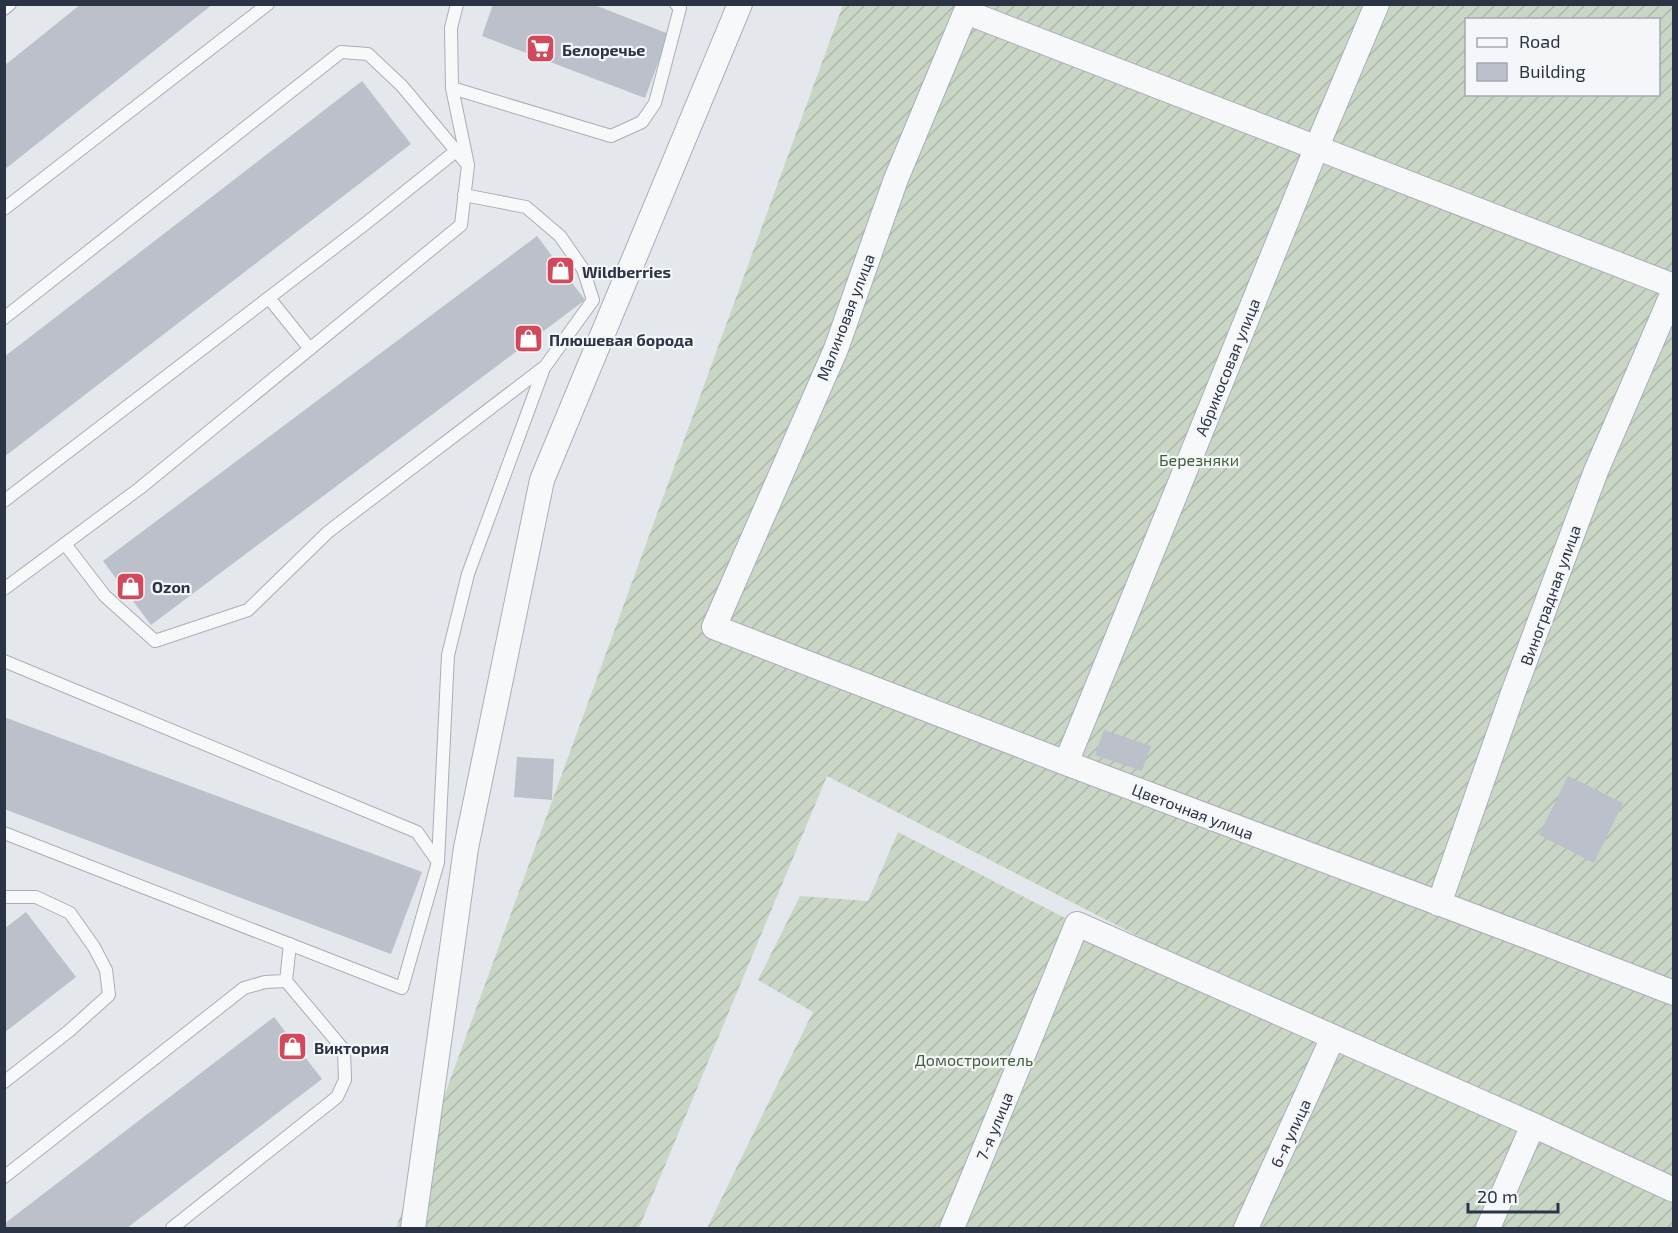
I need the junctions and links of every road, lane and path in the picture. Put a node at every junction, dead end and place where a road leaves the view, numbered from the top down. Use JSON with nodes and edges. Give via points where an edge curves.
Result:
{"nodes":[{"id":1,"x":10,"y":4,"type":"edge"},
{"id":2,"x":268,"y":4,"type":"edge"},
{"id":3,"x":457,"y":4,"type":"edge"},
{"id":4,"x":740,"y":4,"type":"edge"},
{"id":5,"x":1377,"y":4,"type":"edge"},
{"id":6,"x":680,"y":6,"type":"edge"},
{"id":7,"x":968,"y":8,"type":"edge"},
{"id":8,"x":4,"y":9,"type":"edge"},
{"id":9,"x":452,"y":88,"type":"junction"},
{"id":10,"x":1316,"y":149,"type":"junction"},
{"id":11,"x":456,"y":151,"type":"junction"},
{"id":12,"x":468,"y":165,"type":"junction"},
{"id":13,"x":464,"y":195,"type":"junction"},
{"id":14,"x":4,"y":209,"type":"edge"},
{"id":15,"x":1674,"y":288,"type":"edge"},
{"id":16,"x":269,"y":298,"type":"junction"},
{"id":17,"x":4,"y":318,"type":"edge"},
{"id":18,"x":310,"y":349,"type":"junction"},
{"id":19,"x":544,"y":368,"type":"junction"},
{"id":20,"x":4,"y":501,"type":"edge"},
{"id":21,"x":65,"y":544,"type":"junction"},
{"id":22,"x":4,"y":589,"type":"edge"},
{"id":23,"x":714,"y":627,"type":"joint"},
{"id":24,"x":4,"y":661,"type":"edge"},
{"id":25,"x":1066,"y":763,"type":"junction"},
{"id":26,"x":4,"y":833,"type":"edge"},
{"id":27,"x":438,"y":862,"type":"junction"},
{"id":28,"x":4,"y":897,"type":"edge"},
{"id":29,"x":1440,"y":904,"type":"junction"},
{"id":30,"x":290,"y":944,"type":"junction"},
{"id":31,"x":286,"y":981,"type":"junction"},
{"id":32,"x":1674,"y":993,"type":"edge"},
{"id":33,"x":1333,"y":1037,"type":"junction"},
{"id":34,"x":4,"y":1082,"type":"edge"},
{"id":35,"x":1533,"y":1125,"type":"junction"},
{"id":36,"x":4,"y":1177,"type":"edge"},
{"id":37,"x":1674,"y":1190,"type":"edge"},
{"id":38,"x":172,"y":1228,"type":"edge"},
{"id":39,"x":413,"y":1228,"type":"edge"},
{"id":40,"x":952,"y":1228,"type":"edge"},
{"id":41,"x":1246,"y":1228,"type":"edge"},
{"id":42,"x":1488,"y":1228,"type":"edge"}],
"edges":[{"from":1,"to":8,"type":"lane"},
{"from":2,"to":14,"type":"lane"},
{"from":3,"to":9,"type":"lane","via":[[452,28]]},
{"from":4,"to":39,"type":"street","via":[[542,480],[466,848]]},
{"from":5,"to":10,"type":"street","name":"Абрикосовая улица"},
{"from":6,"to":9,"type":"lane","via":[[655,103],[642,122],[611,136]]},
{"from":7,"to":10,"type":"street"},
{"from":7,"to":23,"type":"street","name":"Малиновая улица","via":[[896,179],[836,349]]},
{"from":9,"to":12,"type":"lane"},
{"from":10,"to":15,"type":"street"},
{"from":10,"to":25,"type":"street","name":"Абрикосовая улица"},
{"from":11,"to":12,"type":"lane"},
{"from":11,"to":16,"type":"lane"},
{"from":11,"to":17,"type":"lane","via":[[402,86],[368,54],[341,52]]},
{"from":12,"to":13,"type":"lane"},
{"from":13,"to":18,"type":"lane","via":[[461,225]]},
{"from":13,"to":19,"type":"lane","via":[[526,207],[560,236],[583,269],[593,300]]},
{"from":15,"to":29,"type":"street","name":"Виноградная улица","via":[[1596,471]]},
{"from":16,"to":18,"type":"lane"},
{"from":16,"to":20,"type":"lane"},
{"from":18,"to":21,"type":"lane"},
{"from":19,"to":21,"type":"lane","via":[[328,532],[248,610],[155,640],[105,596]]},
{"from":19,"to":27,"type":"lane","via":[[468,574],[448,654]]},
{"from":21,"to":22,"type":"lane"},
{"from":23,"to":25,"type":"street","name":"Цветочная улица"},
{"from":24,"to":27,"type":"lane","via":[[417,832]]},
{"from":25,"to":29,"type":"street","name":"Цветочная улица"},
{"from":26,"to":30,"type":"lane"},
{"from":27,"to":30,"type":"lane","via":[[402,988]]},
{"from":28,"to":34,"type":"lane","via":[[36,897],[70,914],[106,970],[109,995]]},
{"from":29,"to":32,"type":"street","name":"Цветочная улица"},
{"from":30,"to":31,"type":"lane"},
{"from":31,"to":36,"type":"lane","via":[[244,988]]},
{"from":31,"to":38,"type":"lane","via":[[344,1050],[345,1080],[337,1097]]},
{"from":33,"to":35,"type":"street"},
{"from":33,"to":40,"type":"street","name":"7-я улица","via":[[1077,924]]},
{"from":33,"to":41,"type":"street","name":"6-я улица"},
{"from":35,"to":37,"type":"street"},
{"from":35,"to":42,"type":"street"}]}
